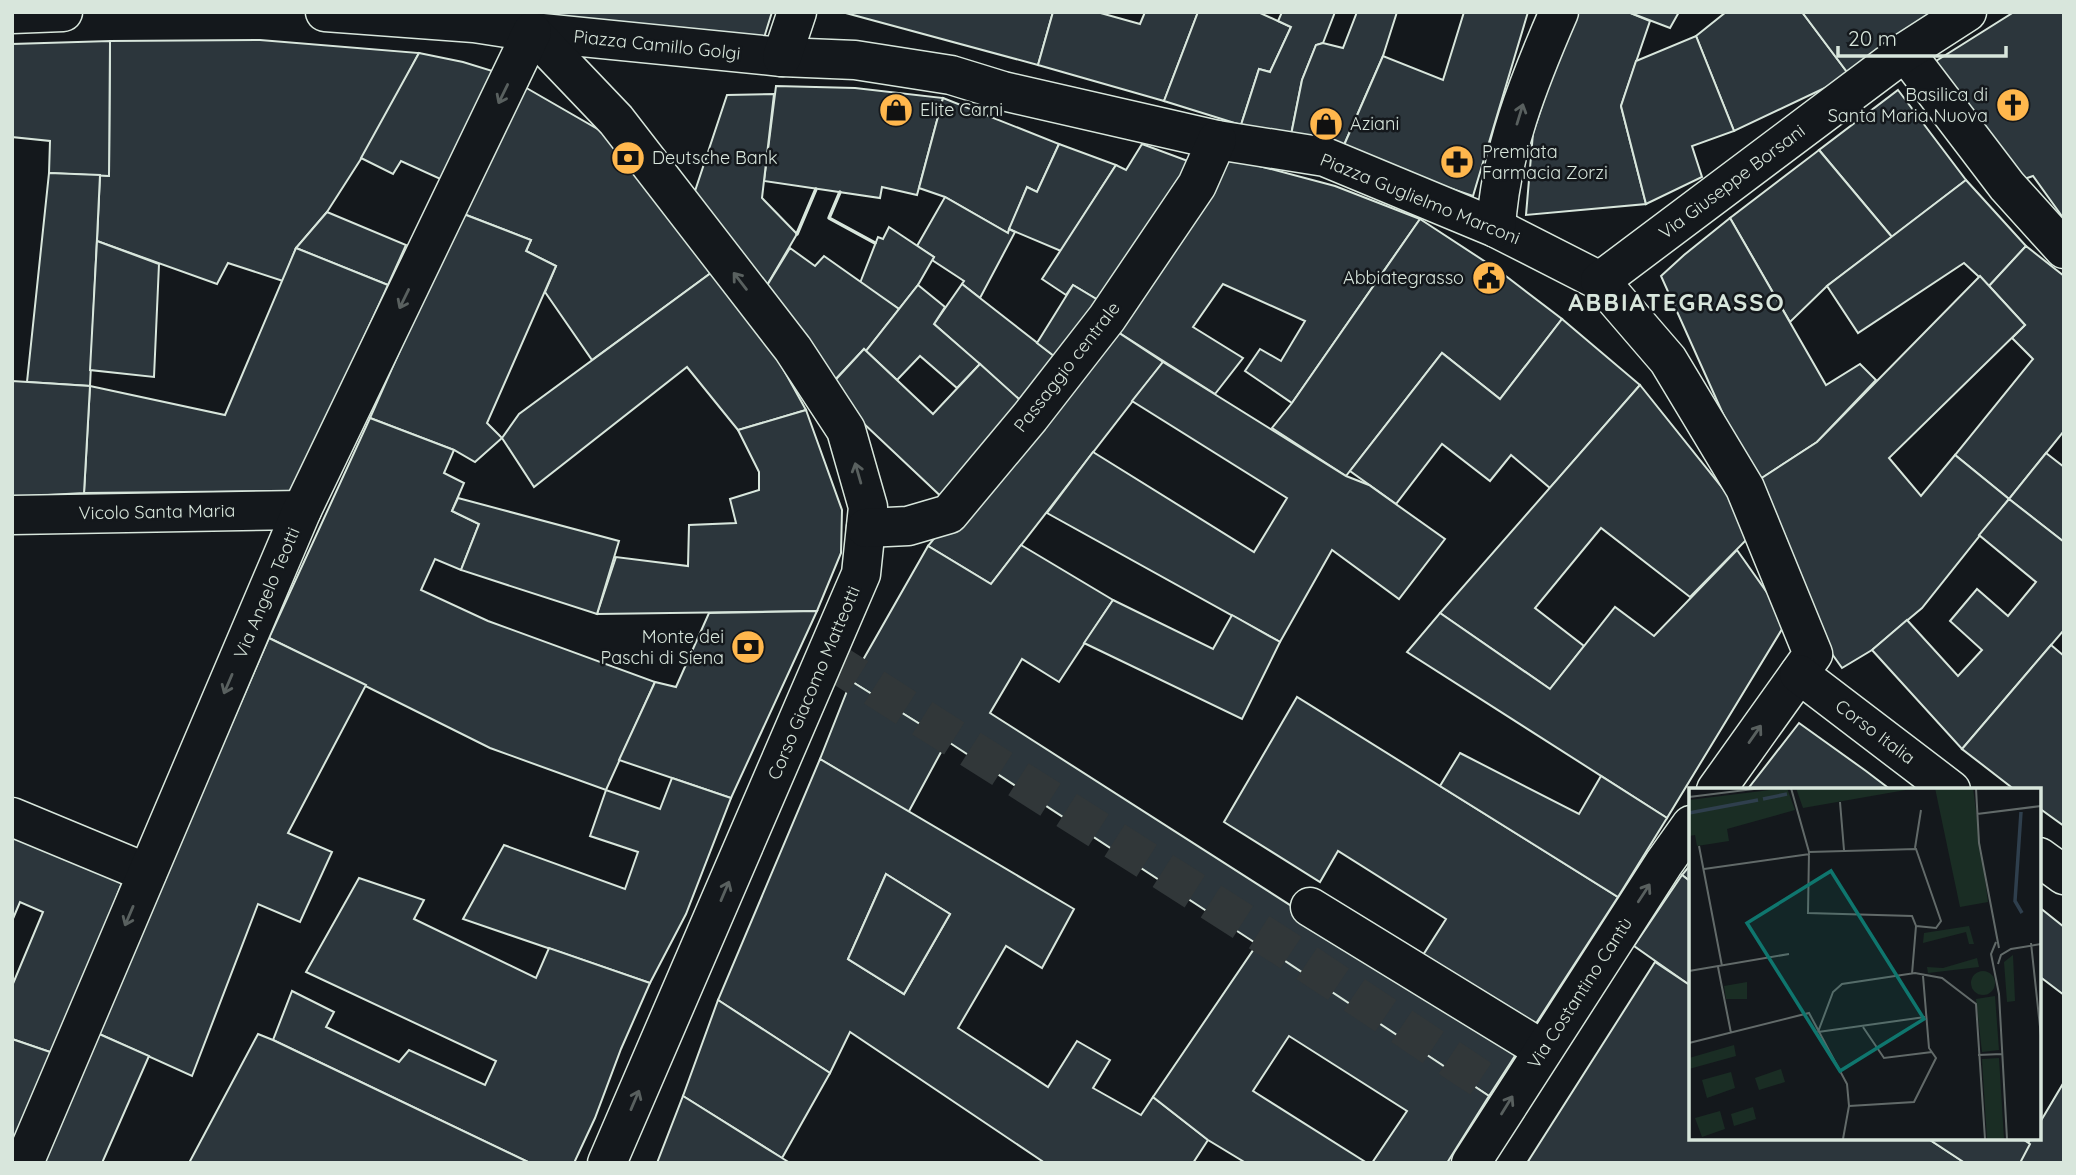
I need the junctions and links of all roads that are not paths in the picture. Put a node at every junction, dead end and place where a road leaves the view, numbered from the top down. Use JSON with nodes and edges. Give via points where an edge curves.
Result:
{"nodes":[{"id":1,"x":63,"y":12,"type":"edge"},
{"id":2,"x":325,"y":12,"type":"edge"},
{"id":3,"x":797,"y":12,"type":"edge"},
{"id":4,"x":1559,"y":12,"type":"edge"},
{"id":5,"x":1967,"y":12,"type":"edge"},
{"id":6,"x":12,"y":14,"type":"edge"},
{"id":7,"x":532,"y":32,"type":"junction"},
{"id":8,"x":1905,"y":52,"type":"junction"},
{"id":9,"x":782,"y":57,"type":"junction"},
{"id":10,"x":1217,"y":140,"type":"junction"},
{"id":11,"x":1496,"y":228,"type":"junction"},
{"id":12,"x":2064,"y":249,"type":"edge"},
{"id":13,"x":1601,"y":281,"type":"junction"},
{"id":14,"x":302,"y":510,"type":"junction"},
{"id":15,"x":12,"y":514,"type":"edge"},
{"id":16,"x":866,"y":528,"type":"junction"},
{"id":17,"x":1798,"y":674,"type":"junction"},
{"id":18,"x":1717,"y":788,"type":"edge"},
{"id":19,"x":1948,"y":788,"type":"edge"},
{"id":20,"x":12,"y":817,"type":"edge"},
{"id":21,"x":1689,"y":828,"type":"edge"},
{"id":22,"x":2041,"y":858,"type":"edge"},
{"id":23,"x":147,"y":873,"type":"junction"},
{"id":24,"x":2064,"y":875,"type":"edge"},
{"id":25,"x":1310,"y":907,"type":"dead end"},
{"id":26,"x":1542,"y":1050,"type":"junction"},
{"id":27,"x":24,"y":1163,"type":"edge"},
{"id":28,"x":607,"y":1163,"type":"edge"},
{"id":29,"x":1471,"y":1163,"type":"edge"}],
"edges":[{"from":1,"to":6,"type":"street"},
{"from":2,"to":7,"type":"street","name":"Piazza Camillo Golgi"},
{"from":3,"to":9,"type":"street"},
{"from":11,"to":4,"type":"street","one_way":true,"via":[[1507,156],[1532,75]]},
{"from":5,"to":8,"type":"street","name":"Via Giuseppe Borsani"},
{"from":7,"to":9,"type":"street","name":"Piazza Camillo Golgi"},
{"from":7,"to":14,"type":"street","name":"Via Angelo Teotti","one_way":true},
{"from":16,"to":7,"type":"street","name":"Corso Giacomo Matteotti","one_way":true,"via":[[868,507],[846,430],[800,361],[616,120]]},
{"from":8,"to":12,"type":"street","via":[[2007,186]]},
{"from":8,"to":13,"type":"street","name":"Via Giuseppe Borsani"},
{"from":9,"to":10,"type":"street","name":"Piazza Guglielmo Marconi","via":[[855,60],[951,75]]},
{"from":10,"to":11,"type":"street","name":"Piazza Guglielmo Marconi","via":[[1325,157]]},
{"from":10,"to":16,"type":"street","name":"Passaggio centrale","via":[[1197,185],[1107,318],[949,514],[908,526]]},
{"from":11,"to":13,"type":"street","name":"Piazza Guglielmo Marconi"},
{"from":13,"to":17,"type":"street","name":"Piazza Guglielmo Marconi","via":[[1668,360],[1745,488],[1813,654]]},
{"from":14,"to":15,"type":"street","name":"Vicolo Santa Maria"},
{"from":14,"to":23,"type":"street","name":"Via Angelo Teotti","one_way":true},
{"from":28,"to":16,"type":"street","name":"Corso Giacomo Matteotti","one_way":true,"via":[[861,574]]},
{"from":18,"to":17,"type":"street","one_way":true},
{"from":17,"to":19,"type":"street","name":"Corso Italia"},
{"from":20,"to":23,"type":"street"},
{"from":26,"to":21,"type":"street","name":"Via Costantino Cantù","one_way":true},
{"from":22,"to":24,"type":"street"},
{"from":23,"to":27,"type":"street","name":"Via Angelo Teotti","one_way":true},
{"from":25,"to":26,"type":"street"},
{"from":29,"to":26,"type":"street","name":"Via Costantino Cantù","one_way":true}]}
